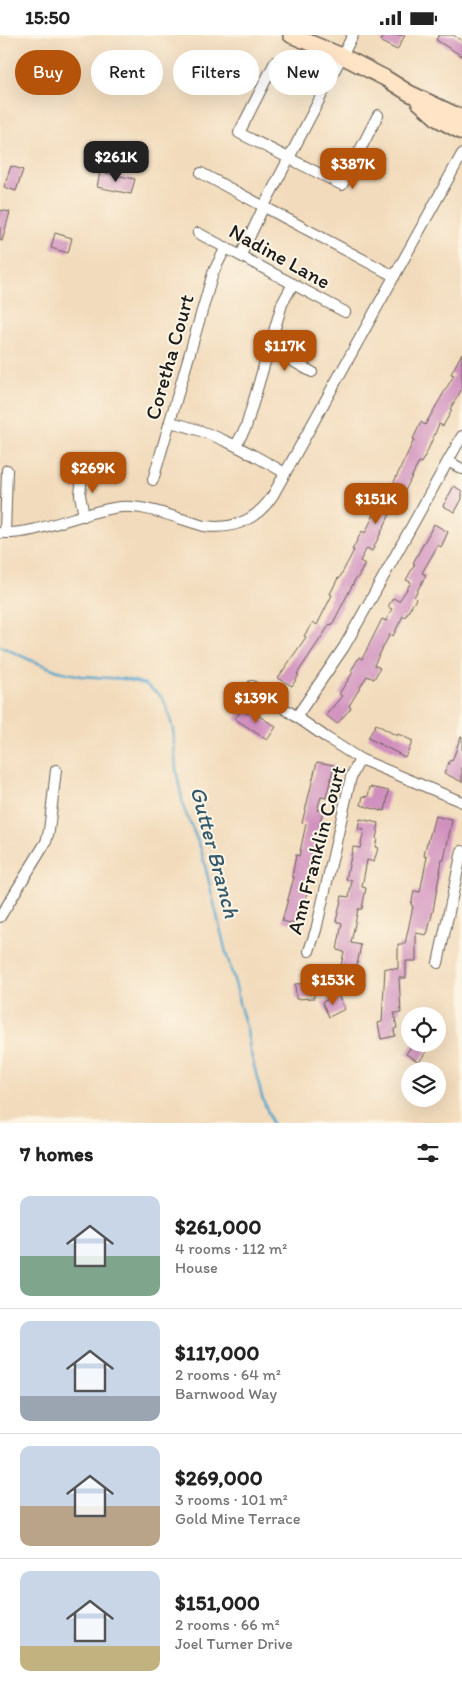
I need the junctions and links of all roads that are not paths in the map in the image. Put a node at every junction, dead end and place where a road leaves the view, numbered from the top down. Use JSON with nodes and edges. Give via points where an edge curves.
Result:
{"nodes":[{"id":1,"x":291,"y":35,"type":"edge"},
{"id":2,"x":353,"y":35,"type":"edge"},
{"id":3,"x":342,"y":56,"type":"junction"},
{"id":4,"x":269,"y":74,"type":"edge"},
{"id":5,"x":409,"y":93,"type":"junction"},
{"id":6,"x":378,"y":115,"type":"dead end"},
{"id":7,"x":462,"y":118,"type":"edge"},
{"id":8,"x":462,"y":132,"type":"edge"},
{"id":9,"x":462,"y":154,"type":"edge"},
{"id":10,"x":289,"y":158,"type":"junction"},
{"id":11,"x":201,"y":173,"type":"dead end"},
{"id":12,"x":264,"y":207,"type":"junction"},
{"id":13,"x":198,"y":233,"type":"dead end"},
{"id":14,"x":226,"y":247,"type":"junction"},
{"id":15,"x":241,"y":255,"type":"junction"},
{"id":16,"x":394,"y":277,"type":"junction"},
{"id":17,"x":293,"y":284,"type":"junction"},
{"id":18,"x":345,"y":312,"type":"dead end"},
{"id":19,"x":268,"y":351,"type":"junction"},
{"id":20,"x":312,"y":372,"type":"dead end"},
{"id":21,"x":170,"y":422,"type":"junction"},
{"id":22,"x":462,"y":436,"type":"edge"},
{"id":23,"x":236,"y":445,"type":"junction"},
{"id":24,"x":448,"y":461,"type":"junction"},
{"id":25,"x":462,"y":469,"type":"edge"},
{"id":26,"x":7,"y":470,"type":"dead end"},
{"id":27,"x":285,"y":473,"type":"junction"},
{"id":28,"x":82,"y":474,"type":"dead end"},
{"id":29,"x":153,"y":480,"type":"dead end"},
{"id":30,"x":84,"y":516,"type":"junction"},
{"id":31,"x":2,"y":533,"type":"edge"},
{"id":32,"x":252,"y":686,"type":"dead end"},
{"id":33,"x":297,"y":716,"type":"junction"},
{"id":34,"x":360,"y":759,"type":"junction"},
{"id":35,"x":56,"y":770,"type":"dead end"},
{"id":36,"x":462,"y":802,"type":"edge"},
{"id":37,"x":462,"y":851,"type":"edge"},
{"id":38,"x":0,"y":917,"type":"edge"},
{"id":39,"x":309,"y":951,"type":"dead end"},
{"id":40,"x":438,"y":963,"type":"dead end"}],
"edges":[{"from":1,"to":3,"type":"main road"},
{"from":2,"to":3,"type":"street"},
{"from":3,"to":5,"type":"main road"},
{"from":3,"to":10,"type":"street"},
{"from":4,"to":10,"type":"street","via":[[239,133]]},
{"from":5,"to":7,"type":"main road"},
{"from":5,"to":8,"type":"main road","via":[[438,119]]},
{"from":6,"to":10,"type":"street","via":[[342,185]]},
{"from":9,"to":16,"type":"street"},
{"from":10,"to":12,"type":"street"},
{"from":11,"to":12,"type":"street"},
{"from":12,"to":15,"type":"street"},
{"from":12,"to":16,"type":"street"},
{"from":13,"to":14,"type":"street","name":"Nadine Lane"},
{"from":14,"to":15,"type":"street","name":"Nadine Lane"},
{"from":14,"to":21,"type":"street","name":"Coretha Court","via":[[213,273]]},
{"from":15,"to":17,"type":"street","name":"Nadine Lane"},
{"from":16,"to":27,"type":"street"},
{"from":17,"to":18,"type":"street","name":"Nadine Lane"},
{"from":17,"to":19,"type":"street","via":[[282,304]]},
{"from":19,"to":20,"type":"street"},
{"from":19,"to":23,"type":"street","via":[[246,427]]},
{"from":21,"to":23,"type":"street","via":[[204,431]]},
{"from":21,"to":29,"type":"street","name":"Coretha Court"},
{"from":22,"to":24,"type":"street"},
{"from":23,"to":27,"type":"street"},
{"from":24,"to":25,"type":"street"},
{"from":24,"to":33,"type":"street","via":[[357,625]]},
{"from":26,"to":31,"type":"street"},
{"from":27,"to":30,"type":"street","via":[[264,508],[244,522],[228,527],[204,526],[129,507]]},
{"from":28,"to":30,"type":"street","via":[[80,495]]},
{"from":30,"to":31,"type":"street"},
{"from":32,"to":33,"type":"street"},
{"from":33,"to":34,"type":"street"},
{"from":34,"to":36,"type":"street"},
{"from":34,"to":39,"type":"street","name":"Ann Franklin Court","via":[[351,777]]},
{"from":35,"to":38,"type":"street","via":[[46,842]]},
{"from":37,"to":40,"type":"street"}]}
